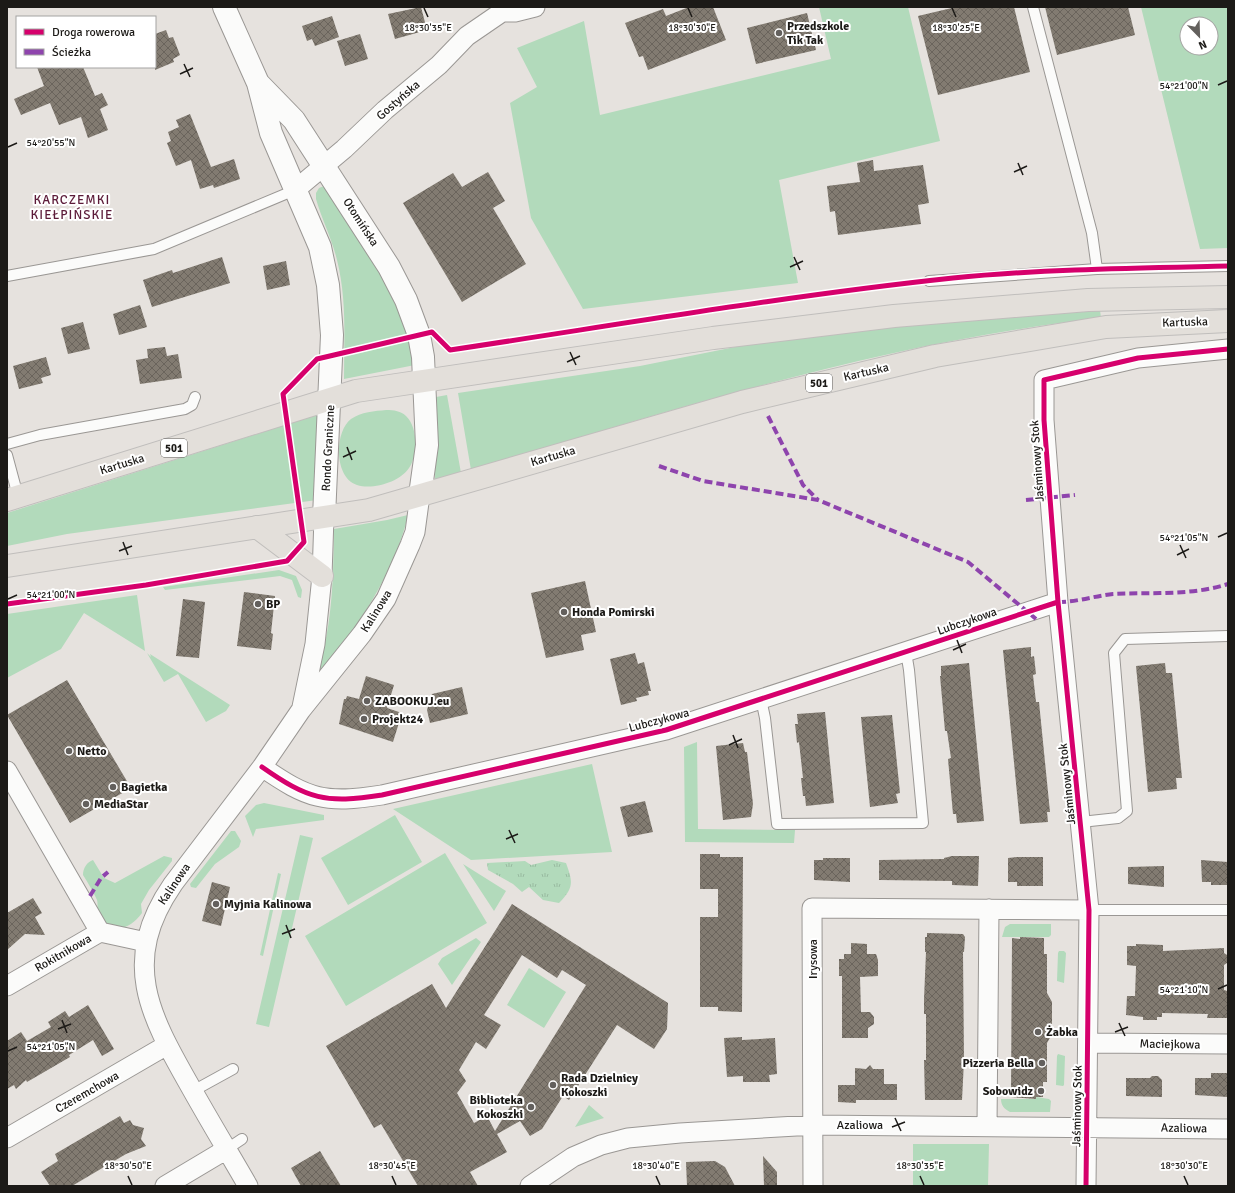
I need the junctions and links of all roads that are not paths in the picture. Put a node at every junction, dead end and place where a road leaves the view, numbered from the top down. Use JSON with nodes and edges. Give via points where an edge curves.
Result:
{"nodes":[{"id":1,"x":224,"y":7,"type":"edge"},
{"id":2,"x":535,"y":7,"type":"edge"},
{"id":3,"x":1033,"y":7,"type":"edge"},
{"id":4,"x":504,"y":10,"type":"edge"},
{"id":5,"x":258,"y":83,"type":"junction"},
{"id":6,"x":324,"y":166,"type":"junction"},
{"id":7,"x":295,"y":190,"type":"junction"},
{"id":8,"x":1228,"y":266,"type":"edge"},
{"id":9,"x":1097,"y":269,"type":"junction"},
{"id":10,"x":7,"y":276,"type":"edge"},
{"id":11,"x":929,"y":281,"type":"dead end"},
{"id":12,"x":1228,"y":297,"type":"edge"},
{"id":13,"x":1228,"y":321,"type":"edge"},
{"id":14,"x":1228,"y":349,"type":"edge"},
{"id":15,"x":425,"y":381,"type":"junction"},
{"id":16,"x":195,"y":397,"type":"dead end"},
{"id":17,"x":329,"y":400,"type":"junction"},
{"id":18,"x":7,"y":444,"type":"edge"},
{"id":19,"x":7,"y":455,"type":"edge"},
{"id":20,"x":420,"y":495,"type":"junction"},
{"id":21,"x":13,"y":498,"type":"edge"},
{"id":22,"x":324,"y":517,"type":"junction"},
{"id":23,"x":258,"y":527,"type":"junction"},
{"id":24,"x":7,"y":566,"type":"edge"},
{"id":25,"x":322,"y":576,"type":"junction"},
{"id":26,"x":1058,"y":602,"type":"junction"},
{"id":27,"x":1228,"y":636,"type":"edge"},
{"id":28,"x":906,"y":652,"type":"junction"},
{"id":29,"x":760,"y":699,"type":"junction"},
{"id":30,"x":301,"y":710,"type":"junction"},
{"id":31,"x":262,"y":767,"type":"junction"},
{"id":32,"x":7,"y":771,"type":"edge"},
{"id":33,"x":1081,"y":822,"type":"junction"},
{"id":34,"x":989,"y":909,"type":"junction"},
{"id":35,"x":1089,"y":910,"type":"junction"},
{"id":36,"x":1228,"y":910,"type":"edge"},
{"id":37,"x":100,"y":932,"type":"junction"},
{"id":38,"x":146,"y":942,"type":"junction"},
{"id":39,"x":7,"y":986,"type":"edge"},
{"id":40,"x":1088,"y":1043,"type":"junction"},
{"id":41,"x":1228,"y":1044,"type":"edge"},
{"id":42,"x":167,"y":1045,"type":"junction"},
{"id":43,"x":233,"y":1069,"type":"dead end"},
{"id":44,"x":193,"y":1091,"type":"junction"},
{"id":45,"x":814,"y":1125,"type":"junction"},
{"id":46,"x":987,"y":1126,"type":"junction"},
{"id":47,"x":1087,"y":1127,"type":"junction"},
{"id":48,"x":1228,"y":1129,"type":"edge"},
{"id":49,"x":7,"y":1138,"type":"edge"},
{"id":50,"x":234,"y":1144,"type":"junction"},
{"id":51,"x":165,"y":1186,"type":"edge"},
{"id":52,"x":248,"y":1186,"type":"edge"},
{"id":53,"x":530,"y":1186,"type":"edge"},
{"id":54,"x":813,"y":1186,"type":"edge"},
{"id":55,"x":1086,"y":1186,"type":"edge"}],
"edges":[{"from":1,"to":5,"type":"street","name":"Otomińska"},
{"from":2,"to":4,"type":"street","name":"Gostyńska","via":[[515,12]]},
{"from":3,"to":9,"type":"lane","via":[[1092,234]]},
{"from":4,"to":6,"type":"street","name":"Gostyńska","via":[[467,36],[439,65]]},
{"from":5,"to":6,"type":"street","name":"Otomińska","via":[[294,120]]},
{"from":5,"to":7,"type":"street","name":"Otomińska","via":[[271,133]]},
{"from":6,"to":7,"type":"street","name":"Gostyńska"},
{"from":6,"to":15,"type":"street","name":"Otomińska","via":[[389,267],[406,300],[419,335]]},
{"from":7,"to":10,"type":"lane","via":[[154,249]]},
{"from":7,"to":17,"type":"street","name":"Otomińska","via":[[320,247],[328,285],[332,335]]},
{"from":8,"to":9,"type":"lane"},
{"from":9,"to":11,"type":"lane"},
{"from":12,"to":15,"type":"main road","name":"Kartuska","number":"501","via":[[1088,300],[894,316],[713,338]]},
{"from":13,"to":20,"type":"main road","name":"Kartuska","number":"501","via":[[1106,327],[935,356],[742,402]]},
{"from":14,"to":26,"type":"street","name":"Jaśminowy Stok","via":[[1138,358],[1044,380],[1045,428]]},
{"from":15,"to":17,"type":"main road","name":"Rondo Graniczne","number":"501","via":[[356,391]]},
{"from":15,"to":20,"type":"street","via":[[427,445]]},
{"from":16,"to":18,"type":"lane","via":[[192,405],[185,409],[40,435]]},
{"from":17,"to":21,"type":"main road","name":"Kartuska","number":"501"},
{"from":17,"to":22,"type":"street","name":"Rondo Graniczne"},
{"from":19,"to":21,"type":"lane"},
{"from":20,"to":22,"type":"main road","number":"501","via":[[369,510]]},
{"from":20,"to":30,"type":"street","name":"Kalinowa","via":[[410,545],[386,599],[362,634]]},
{"from":22,"to":23,"type":"main road","number":"501"},
{"from":22,"to":25,"type":"street","name":"Kalinowa"},
{"from":23,"to":24,"type":"main road","number":"501"},
{"from":23,"to":25,"type":"main road"},
{"from":25,"to":30,"type":"street","name":"Kalinowa","via":[[315,644]]},
{"from":26,"to":28,"type":"street","name":"Lubczykowa"},
{"from":26,"to":33,"type":"street","name":"Jaśminowy Stok"},
{"from":27,"to":33,"type":"lane","name":"Jaśminowy Stok","via":[[1125,639],[1114,652],[1127,811],[1118,818]]},
{"from":28,"to":29,"type":"street","name":"Lubczykowa"},
{"from":28,"to":29,"type":"lane","via":[[910,670],[923,823],[777,824],[765,718]]},
{"from":29,"to":31,"type":"street","name":"Lubczykowa","via":[[666,730],[382,796],[339,800],[319,797],[286,784]]},
{"from":30,"to":31,"type":"street","name":"Kalinowa"},
{"from":31,"to":38,"type":"street","name":"Kalinowa","via":[[160,903]]},
{"from":32,"to":37,"type":"street"},
{"from":33,"to":35,"type":"street","name":"Jaśminowy Stok"},
{"from":34,"to":35,"type":"street","name":"Irysowa"},
{"from":34,"to":45,"type":"street","name":"Irysowa","via":[[812,908]]},
{"from":34,"to":46,"type":"street"},
{"from":35,"to":36,"type":"lane"},
{"from":35,"to":40,"type":"street","name":"Jaśminowy Stok"},
{"from":37,"to":38,"type":"street","name":"Rokitnikowa"},
{"from":37,"to":39,"type":"street","name":"Rokitnikowa"},
{"from":38,"to":42,"type":"street","name":"Kalinowa","via":[[144,973],[148,998]]},
{"from":40,"to":41,"type":"street","name":"Maciejkowa"},
{"from":40,"to":47,"type":"street","name":"Jaśminowy Stok"},
{"from":42,"to":44,"type":"street","name":"Kalinowa"},
{"from":42,"to":49,"type":"street","name":"Czeremchowa"},
{"from":43,"to":44,"type":"lane"},
{"from":44,"to":50,"type":"street","name":"Kalinowa"},
{"from":45,"to":46,"type":"street","name":"Azaliowa"},
{"from":45,"to":53,"type":"street","name":"Azaliowa","via":[[628,1138],[601,1145],[572,1157]]},
{"from":45,"to":54,"type":"street","name":"Irysowa"},
{"from":46,"to":47,"type":"street","name":"Azaliowa"},
{"from":47,"to":48,"type":"street","name":"Azaliowa"},
{"from":47,"to":55,"type":"street","name":"Jaśminowy Stok"},
{"from":50,"to":51,"type":"street"},
{"from":50,"to":52,"type":"street","name":"Kalinowa"}]}
